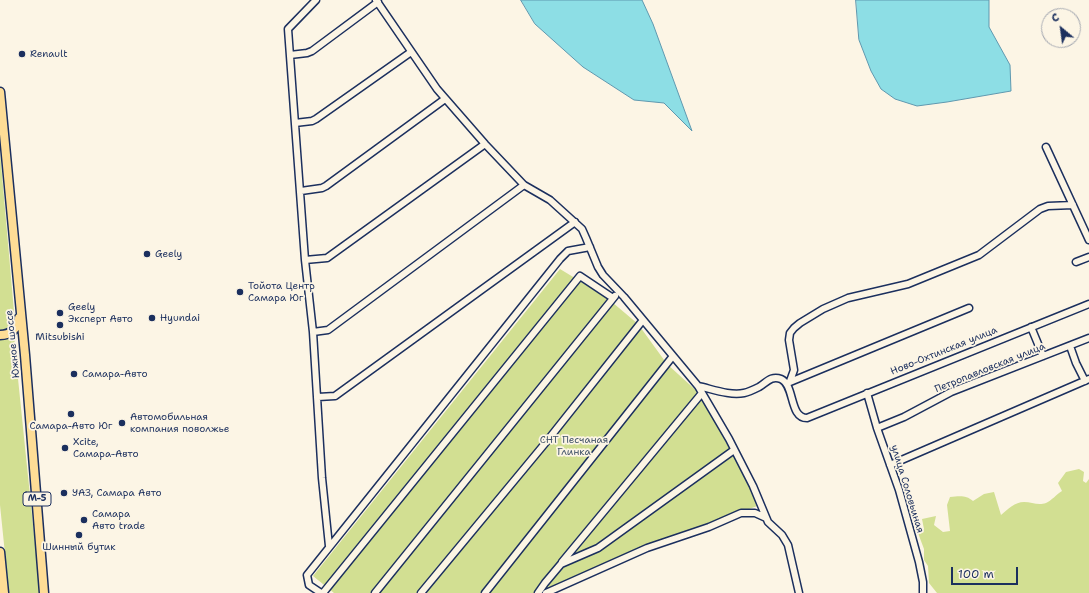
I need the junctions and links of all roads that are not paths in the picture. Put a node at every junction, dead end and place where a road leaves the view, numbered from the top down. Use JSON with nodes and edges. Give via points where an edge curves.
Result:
{"nodes":[{"id":1,"x":316,"y":0,"type":"edge"},
{"id":2,"x":377,"y":1,"type":"edge"},
{"id":3,"x":411,"y":52,"type":"junction"},
{"id":4,"x":290,"y":55,"type":"junction"},
{"id":5,"x":0,"y":92,"type":"edge"},
{"id":6,"x":445,"y":98,"type":"junction"},
{"id":7,"x":295,"y":123,"type":"junction"},
{"id":8,"x":485,"y":144,"type":"junction"},
{"id":9,"x":1046,"y":147,"type":"dead end"},
{"id":10,"x":524,"y":185,"type":"junction"},
{"id":11,"x":301,"y":191,"type":"junction"},
{"id":12,"x":1073,"y":205,"type":"junction"},
{"id":13,"x":575,"y":222,"type":"junction"},
{"id":14,"x":1089,"y":240,"type":"edge"},
{"id":15,"x":590,"y":247,"type":"junction"},
{"id":16,"x":1089,"y":256,"type":"edge"},
{"id":17,"x":305,"y":260,"type":"junction"},
{"id":18,"x":1076,"y":262,"type":"dead end"},
{"id":19,"x":619,"y":292,"type":"junction"},
{"id":20,"x":613,"y":298,"type":"junction"},
{"id":21,"x":1089,"y":304,"type":"edge"},
{"id":22,"x":969,"y":308,"type":"dead end"},
{"id":23,"x":20,"y":315,"type":"junction"},
{"id":24,"x":643,"y":320,"type":"junction"},
{"id":25,"x":1031,"y":327,"type":"junction"},
{"id":26,"x":313,"y":332,"type":"junction"},
{"id":27,"x":0,"y":335,"type":"edge"},
{"id":28,"x":1089,"y":338,"type":"edge"},
{"id":29,"x":1070,"y":346,"type":"junction"},
{"id":30,"x":673,"y":356,"type":"junction"},
{"id":31,"x":1043,"y":356,"type":"junction"},
{"id":32,"x":1087,"y":380,"type":"edge"},
{"id":33,"x":789,"y":383,"type":"junction"},
{"id":34,"x":698,"y":386,"type":"junction"},
{"id":35,"x":702,"y":392,"type":"junction"},
{"id":36,"x":867,"y":393,"type":"junction"},
{"id":37,"x":318,"y":397,"type":"junction"},
{"id":38,"x":877,"y":428,"type":"junction"},
{"id":39,"x":734,"y":450,"type":"junction"},
{"id":40,"x":890,"y":465,"type":"junction"},
{"id":41,"x":766,"y":518,"type":"junction"},
{"id":42,"x":329,"y":546,"type":"junction"},
{"id":43,"x":0,"y":552,"type":"edge"},
{"id":44,"x":561,"y":564,"type":"junction"},
{"id":45,"x":4,"y":593,"type":"edge"},
{"id":46,"x":44,"y":593,"type":"edge"},
{"id":47,"x":322,"y":593,"type":"edge"},
{"id":48,"x":375,"y":593,"type":"edge"},
{"id":49,"x":421,"y":593,"type":"edge"},
{"id":50,"x":485,"y":593,"type":"edge"},
{"id":51,"x":538,"y":593,"type":"edge"},
{"id":52,"x":546,"y":593,"type":"edge"},
{"id":53,"x":799,"y":593,"type":"edge"},
{"id":54,"x":923,"y":593,"type":"edge"}],
"edges":[{"from":1,"to":4,"type":"street","via":[[288,30]]},
{"from":2,"to":3,"type":"street"},
{"from":2,"to":4,"type":"street","via":[[312,51]]},
{"from":3,"to":6,"type":"street"},
{"from":3,"to":7,"type":"street","via":[[312,122]]},
{"from":4,"to":7,"type":"street"},
{"from":5,"to":23,"type":"main road","name":"Южное шоссе","number":"М-5"},
{"from":6,"to":8,"type":"street"},
{"from":6,"to":11,"type":"street","via":[[326,186]]},
{"from":7,"to":11,"type":"street"},
{"from":8,"to":10,"type":"street"},
{"from":8,"to":17,"type":"street","via":[[326,258]]},
{"from":9,"to":12,"type":"street"},
{"from":10,"to":13,"type":"street","via":[[550,200]]},
{"from":10,"to":26,"type":"street","via":[[328,330]]},
{"from":11,"to":17,"type":"street"},
{"from":12,"to":14,"type":"street"},
{"from":12,"to":33,"type":"street","via":[[1048,206],[1040,209],[978,255],[908,284],[848,298],[800,323],[790,333],[794,370]]},
{"from":13,"to":15,"type":"street","via":[[582,229]]},
{"from":13,"to":37,"type":"street","via":[[335,396]]},
{"from":15,"to":19,"type":"street","via":[[598,267]]},
{"from":15,"to":42,"type":"street","via":[[568,251],[560,259]]},
{"from":16,"to":18,"type":"street"},
{"from":17,"to":26,"type":"street"},
{"from":19,"to":20,"type":"street"},
{"from":19,"to":24,"type":"street"},
{"from":20,"to":47,"type":"street","via":[[580,276]]},
{"from":20,"to":48,"type":"street"},
{"from":21,"to":25,"type":"street","name":"Ново-Охтинская улица"},
{"from":22,"to":33,"type":"street"},
{"from":23,"to":27,"type":"main road","via":[[17,327],[8,334]]},
{"from":23,"to":46,"type":"main road","name":"Южное шоссе","number":"М-5"},
{"from":24,"to":30,"type":"street"},
{"from":24,"to":49,"type":"street"},
{"from":25,"to":31,"type":"street"},
{"from":25,"to":36,"type":"street","name":"Ново-Охтинская улица"},
{"from":26,"to":37,"type":"street"},
{"from":28,"to":29,"type":"street","name":"Петропавловская улица"},
{"from":29,"to":31,"type":"street","name":"Петропавловская улица"},
{"from":29,"to":32,"type":"street","via":[[1076,363]]},
{"from":30,"to":34,"type":"street"},
{"from":30,"to":50,"type":"street"},
{"from":31,"to":38,"type":"street","name":"Петропавловская улица","via":[[951,392]]},
{"from":32,"to":40,"type":"street"},
{"from":33,"to":34,"type":"street","via":[[773,378],[744,393]]},
{"from":33,"to":36,"type":"street","name":"Ново-Охтинская улица","via":[[796,411],[807,418]]},
{"from":34,"to":35,"type":"street"},
{"from":35,"to":39,"type":"street"},
{"from":35,"to":44,"type":"street"},
{"from":36,"to":38,"type":"street","name":"улица Соловьиная"},
{"from":37,"to":42,"type":"street"},
{"from":38,"to":40,"type":"street","name":"улица Соловьиная"},
{"from":39,"to":41,"type":"street"},
{"from":39,"to":44,"type":"street","via":[[598,548]]},
{"from":40,"to":54,"type":"street","name":"улица Соловьиная","via":[[919,562]]},
{"from":41,"to":52,"type":"street","via":[[755,513],[741,513],[710,527],[647,548]]},
{"from":41,"to":53,"type":"street","via":[[788,545]]},
{"from":42,"to":47,"type":"street","via":[[307,575],[309,585]]},
{"from":43,"to":45,"type":"main road"},
{"from":44,"to":51,"type":"street"}]}
